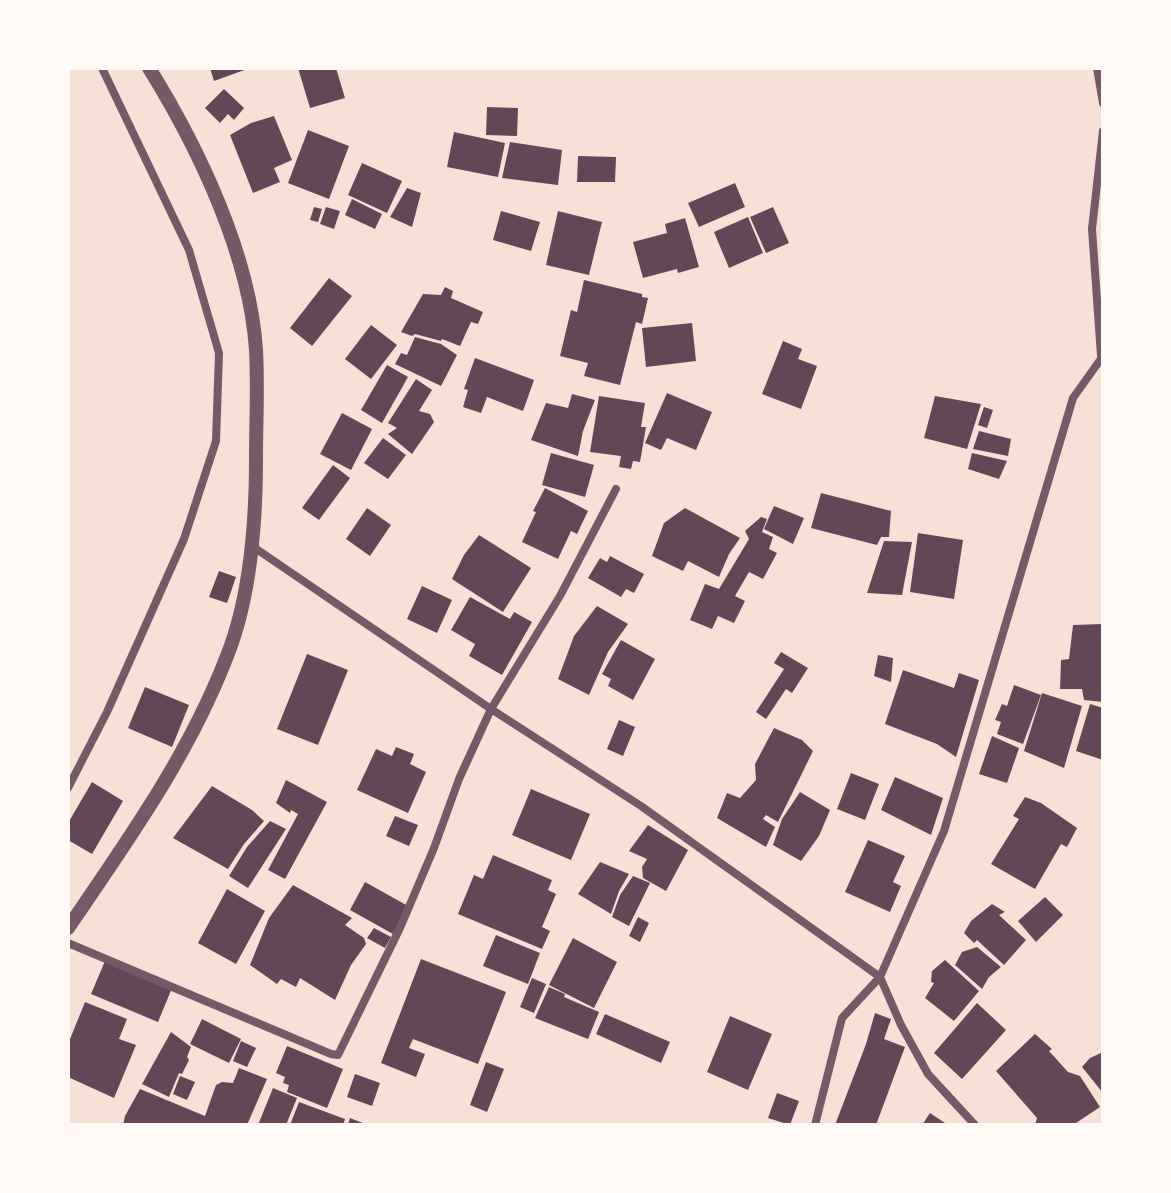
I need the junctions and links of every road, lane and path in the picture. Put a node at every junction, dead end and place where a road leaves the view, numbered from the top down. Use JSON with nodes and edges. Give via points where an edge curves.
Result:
{"nodes":[{"id":1,"x":102,"y":68,"type":"edge"},
{"id":2,"x":149,"y":68,"type":"edge"},
{"id":3,"x":1097,"y":68,"type":"edge"},
{"id":4,"x":1103,"y":103,"type":"edge"},
{"id":5,"x":1103,"y":131,"type":"edge"},
{"id":6,"x":1102,"y":356,"type":"edge"},
{"id":7,"x":616,"y":489,"type":"dead end"},
{"id":8,"x":252,"y":546,"type":"junction"},
{"id":9,"x":491,"y":709,"type":"junction"},
{"id":10,"x":68,"y":788,"type":"edge"},
{"id":11,"x":68,"y":928,"type":"edge"},
{"id":12,"x":68,"y":943,"type":"edge"},
{"id":13,"x":880,"y":977,"type":"junction"},
{"id":14,"x":815,"y":1125,"type":"edge"},
{"id":15,"x":975,"y":1125,"type":"edge"}],
"edges":[{"from":1,"to":10,"type":"street","via":[[189,250],[219,353],[216,441],[184,539]]},
{"from":2,"to":8,"type":"street","via":[[212,190],[249,299],[256,348]]},
{"from":3,"to":4,"type":"street"},
{"from":5,"to":6,"type":"street","via":[[1092,229]]},
{"from":6,"to":13,"type":"street","via":[[1073,398],[944,831]]},
{"from":7,"to":9,"type":"street","via":[[560,596]]},
{"from":8,"to":9,"type":"street"},
{"from":8,"to":11,"type":"street","via":[[229,652],[190,741]]},
{"from":9,"to":12,"type":"street","via":[[400,928],[338,1055]]},
{"from":9,"to":13,"type":"street","via":[[641,806]]},
{"from":13,"to":14,"type":"street","via":[[842,1018]]},
{"from":13,"to":15,"type":"street","via":[[928,1074]]}]}
